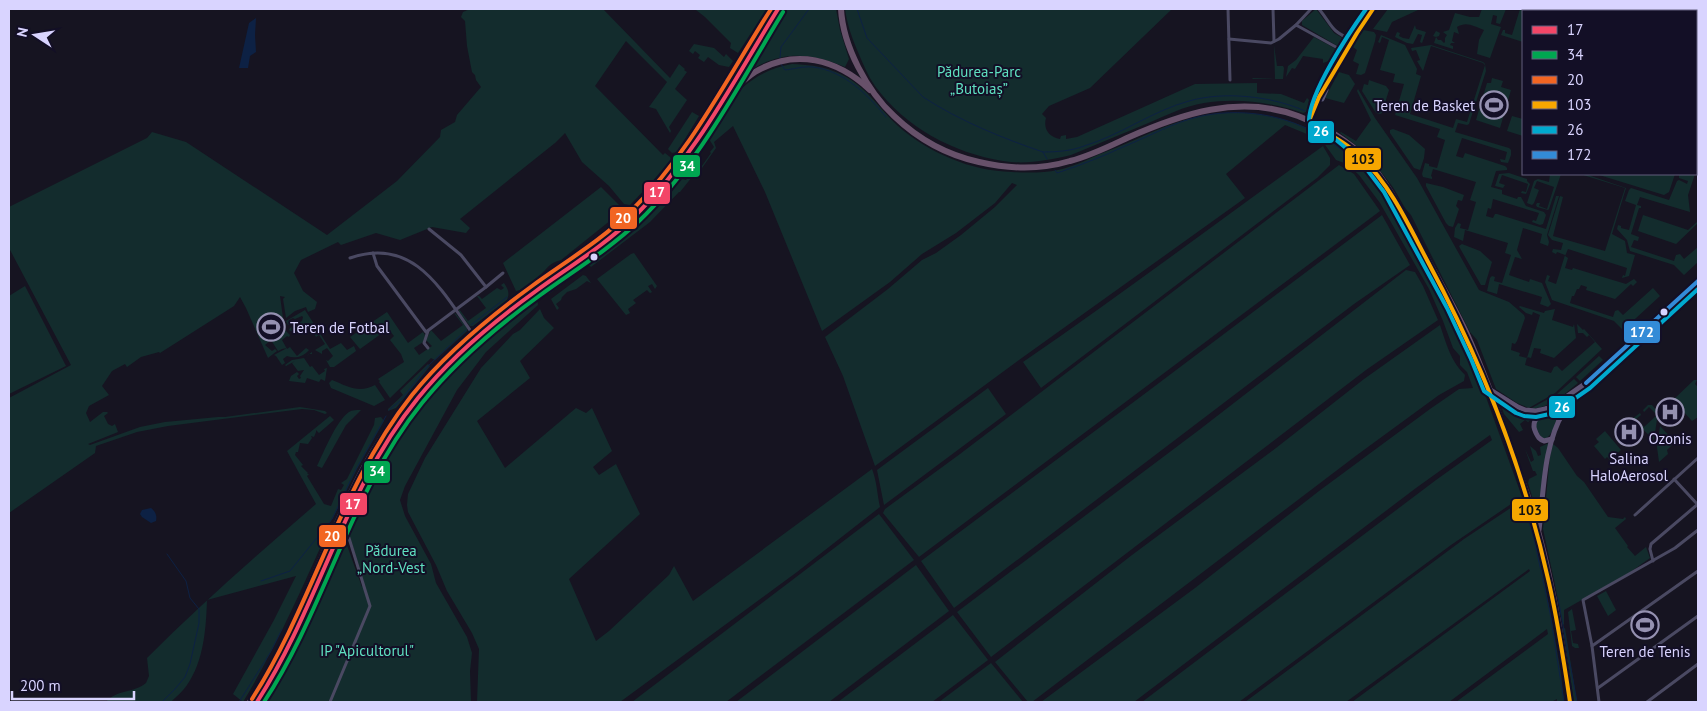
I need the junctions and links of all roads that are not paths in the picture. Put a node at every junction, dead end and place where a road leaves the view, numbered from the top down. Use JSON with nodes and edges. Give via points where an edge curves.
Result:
{"nodes":[{"id":1,"x":771,"y":9,"type":"edge"},
{"id":2,"x":778,"y":9,"type":"edge"},
{"id":3,"x":1228,"y":9,"type":"edge"},
{"id":4,"x":1272,"y":9,"type":"edge"},
{"id":5,"x":1310,"y":9,"type":"edge"},
{"id":6,"x":1319,"y":9,"type":"edge"},
{"id":7,"x":1374,"y":9,"type":"edge"},
{"id":8,"x":840,"y":10,"type":"edge"},
{"id":9,"x":1296,"y":25,"type":"junction"},
{"id":10,"x":1229,"y":39,"type":"junction"},
{"id":11,"x":1352,"y":40,"type":"junction"},
{"id":12,"x":1274,"y":41,"type":"junction"},
{"id":13,"x":1345,"y":52,"type":"junction"},
{"id":14,"x":737,"y":69,"type":"junction"},
{"id":15,"x":1230,"y":80,"type":"dead end"},
{"id":16,"x":874,"y":94,"type":"junction"},
{"id":17,"x":1320,"y":99,"type":"junction"},
{"id":18,"x":720,"y":101,"type":"junction"},
{"id":19,"x":1239,"y":106,"type":"junction"},
{"id":20,"x":1309,"y":120,"type":"junction"},
{"id":21,"x":1372,"y":166,"type":"junction"},
{"id":22,"x":1399,"y":209,"type":"junction"},
{"id":23,"x":429,"y":229,"type":"dead end"},
{"id":24,"x":374,"y":253,"type":"junction"},
{"id":25,"x":350,"y":258,"type":"dead end"},
{"id":26,"x":503,"y":273,"type":"dead end"},
{"id":27,"x":1698,"y":281,"type":"edge"},
{"id":28,"x":486,"y":287,"type":"junction"},
{"id":29,"x":455,"y":309,"type":"junction"},
{"id":30,"x":428,"y":330,"type":"junction"},
{"id":31,"x":472,"y":333,"type":"junction"},
{"id":32,"x":428,"y":348,"type":"dead end"},
{"id":33,"x":1586,"y":383,"type":"junction"},
{"id":34,"x":1489,"y":388,"type":"junction"},
{"id":35,"x":1548,"y":408,"type":"junction"},
{"id":36,"x":1559,"y":420,"type":"junction"},
{"id":37,"x":1552,"y":438,"type":"junction"},
{"id":38,"x":1698,"y":458,"type":"edge"},
{"id":39,"x":1674,"y":480,"type":"junction"},
{"id":40,"x":1698,"y":505,"type":"edge"},
{"id":41,"x":1636,"y":515,"type":"dead end"},
{"id":42,"x":341,"y":529,"type":"junction"},
{"id":43,"x":1698,"y":530,"type":"edge"},
{"id":44,"x":1539,"y":534,"type":"junction"},
{"id":45,"x":1654,"y":561,"type":"junction"},
{"id":46,"x":1698,"y":571,"type":"edge"},
{"id":47,"x":1698,"y":616,"type":"edge"},
{"id":48,"x":1592,"y":646,"type":"junction"},
{"id":49,"x":1698,"y":664,"type":"edge"},
{"id":50,"x":1598,"y":689,"type":"junction"},
{"id":51,"x":250,"y":702,"type":"edge"},
{"id":52,"x":257,"y":702,"type":"edge"},
{"id":53,"x":330,"y":702,"type":"edge"},
{"id":54,"x":1570,"y":702,"type":"edge"},
{"id":55,"x":1599,"y":702,"type":"edge"},
{"id":56,"x":1647,"y":702,"type":"edge"}],
"edges":[{"from":1,"to":14,"type":"highway"},
{"from":2,"to":14,"type":"highway"},
{"from":3,"to":10,"type":"street"},
{"from":4,"to":12,"type":"street"},
{"from":5,"to":9,"type":"street"},
{"from":6,"to":11,"type":"street","via":[[1332,29]]},
{"from":7,"to":11,"type":"main road"},
{"from":8,"to":16,"type":"highway","via":[[846,38]]},
{"from":9,"to":12,"type":"street"},
{"from":9,"to":13,"type":"street"},
{"from":10,"to":12,"type":"street"},
{"from":10,"to":15,"type":"street"},
{"from":11,"to":13,"type":"main road"},
{"from":13,"to":17,"type":"main road"},
{"from":14,"to":18,"type":"highway"},
{"from":14,"to":31,"type":"highway","via":[[676,160],[644,198],[601,236]]},
{"from":16,"to":18,"type":"highway","via":[[842,70],[817,60],[800,59],[776,62],[760,69]]},
{"from":16,"to":19,"type":"highway","via":[[902,124],[941,149],[982,163],[1022,168],[1081,158],[1188,114]]},
{"from":17,"to":19,"type":"highway","via":[[1303,115],[1251,104]]},
{"from":17,"to":20,"type":"highway"},
{"from":17,"to":21,"type":"highway","via":[[1315,113],[1318,123],[1344,138]]},
{"from":18,"to":42,"type":"highway","via":[[675,172],[634,217],[496,321],[456,355],[430,384],[377,457]]},
{"from":19,"to":20,"type":"highway"},
{"from":19,"to":22,"type":"highway","via":[[1291,118],[1336,140],[1369,168]]},
{"from":20,"to":21,"type":"highway","via":[[1342,138]]},
{"from":20,"to":22,"type":"highway","via":[[1360,156]]},
{"from":21,"to":22,"type":"highway","via":[[1390,189]]},
{"from":22,"to":34,"type":"highway","via":[[1453,305]]},
{"from":23,"to":28,"type":"street","via":[[461,255]]},
{"from":24,"to":25,"type":"street"},
{"from":24,"to":29,"type":"street","via":[[410,260],[429,274]]},
{"from":24,"to":30,"type":"street","via":[[377,266],[426,332]]},
{"from":26,"to":28,"type":"street"},
{"from":27,"to":33,"type":"main road"},
{"from":28,"to":29,"type":"street"},
{"from":29,"to":30,"type":"street"},
{"from":29,"to":31,"type":"street"},
{"from":30,"to":32,"type":"street","via":[[424,343]]},
{"from":31,"to":51,"type":"highway","via":[[414,393],[375,449],[354,487],[284,644]]},
{"from":33,"to":35,"type":"main road"},
{"from":33,"to":36,"type":"main road"},
{"from":34,"to":35,"type":"main road","via":[[1520,409]]},
{"from":34,"to":44,"type":"highway"},
{"from":35,"to":36,"type":"main road","via":[[1559,412]]},
{"from":35,"to":37,"type":"main road","via":[[1535,420],[1533,427],[1539,439]]},
{"from":36,"to":37,"type":"main road"},
{"from":37,"to":44,"type":"main road"},
{"from":38,"to":39,"type":"street"},
{"from":39,"to":40,"type":"street"},
{"from":39,"to":41,"type":"street"},
{"from":40,"to":45,"type":"street","via":[[1651,544]]},
{"from":42,"to":52,"type":"highway","via":[[288,649]]},
{"from":42,"to":53,"type":"street","via":[[349,538],[370,606]]},
{"from":43,"to":45,"type":"street"},
{"from":44,"to":54,"type":"highway","via":[[1559,628]]},
{"from":45,"to":48,"type":"street","via":[[1584,600]]},
{"from":46,"to":48,"type":"street"},
{"from":47,"to":50,"type":"street"},
{"from":48,"to":50,"type":"street"},
{"from":49,"to":56,"type":"street"},
{"from":50,"to":55,"type":"street"}]}
